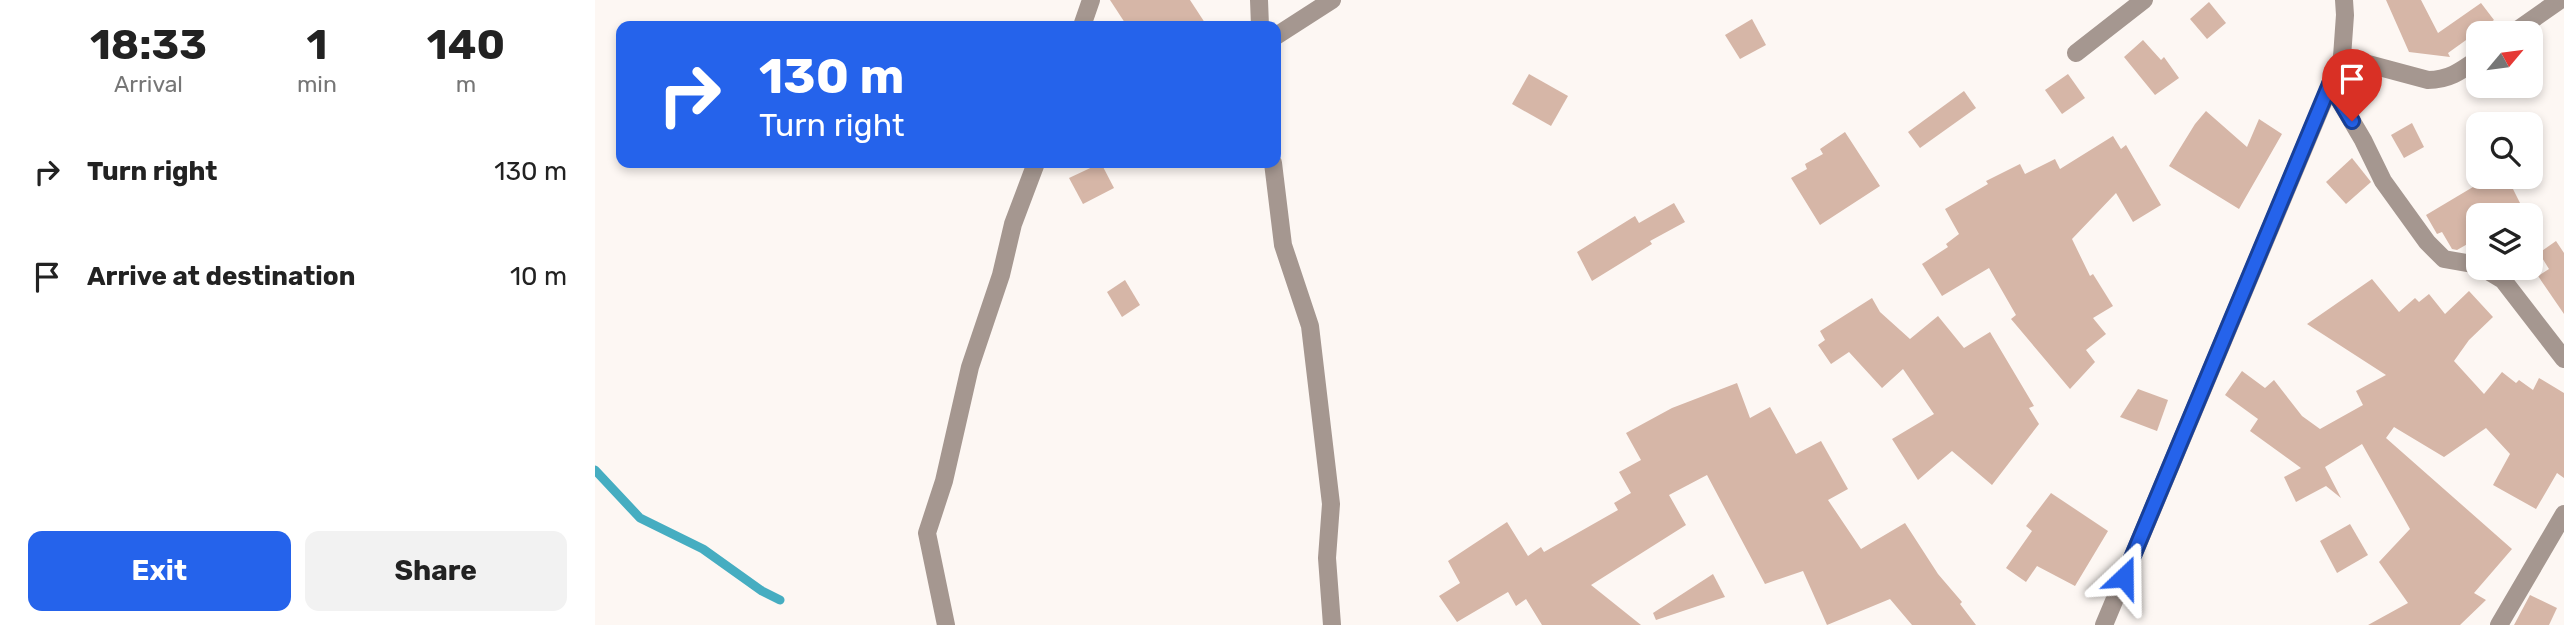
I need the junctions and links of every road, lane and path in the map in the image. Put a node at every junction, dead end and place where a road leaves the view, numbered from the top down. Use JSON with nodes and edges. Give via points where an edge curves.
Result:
{"nodes":[{"id":1,"x":1091,"y":0,"type":"edge"},
{"id":2,"x":1259,"y":0,"type":"edge"},
{"id":3,"x":1332,"y":0,"type":"edge"},
{"id":4,"x":2144,"y":0,"type":"edge"},
{"id":5,"x":2344,"y":0,"type":"edge"},
{"id":6,"x":2560,"y":0,"type":"edge"},
{"id":7,"x":1084,"y":21,"type":"edge"},
{"id":8,"x":1260,"y":21,"type":"edge"},
{"id":9,"x":2530,"y":21,"type":"edge"},
{"id":10,"x":1281,"y":33,"type":"edge"},
{"id":11,"x":2076,"y":53,"type":"dead end"},
{"id":12,"x":2342,"y":57,"type":"junction"},
{"id":13,"x":2466,"y":68,"type":"edge"},
{"id":14,"x":2330,"y":84,"type":"junction"},
{"id":15,"x":1034,"y":168,"type":"edge"},
{"id":16,"x":1274,"y":168,"type":"edge"},
{"id":17,"x":2466,"y":263,"type":"edge"},
{"id":18,"x":2503,"y":280,"type":"edge"},
{"id":19,"x":2564,"y":359,"type":"edge"},
{"id":20,"x":2564,"y":514,"type":"edge"},
{"id":21,"x":946,"y":625,"type":"edge"},
{"id":22,"x":1332,"y":625,"type":"edge"},
{"id":23,"x":2104,"y":625,"type":"edge"},
{"id":24,"x":2499,"y":625,"type":"edge"}],
"edges":[{"from":1,"to":7,"type":"street"},
{"from":2,"to":8,"type":"street"},
{"from":3,"to":10,"type":"street"},
{"from":4,"to":11,"type":"street"},
{"from":5,"to":12,"type":"street"},
{"from":6,"to":9,"type":"street"},
{"from":12,"to":13,"type":"street","via":[[2428,80],[2441,80]]},
{"from":12,"to":14,"type":"street"},
{"from":14,"to":17,"type":"street","via":[[2383,181],[2427,242],[2444,259]]},
{"from":14,"to":23,"type":"street"},
{"from":15,"to":21,"type":"street","via":[[970,367],[927,533]]},
{"from":16,"to":22,"type":"street","via":[[1283,245],[1310,326],[1331,504],[1327,558]]},
{"from":18,"to":19,"type":"street"},
{"from":20,"to":24,"type":"street"}]}
